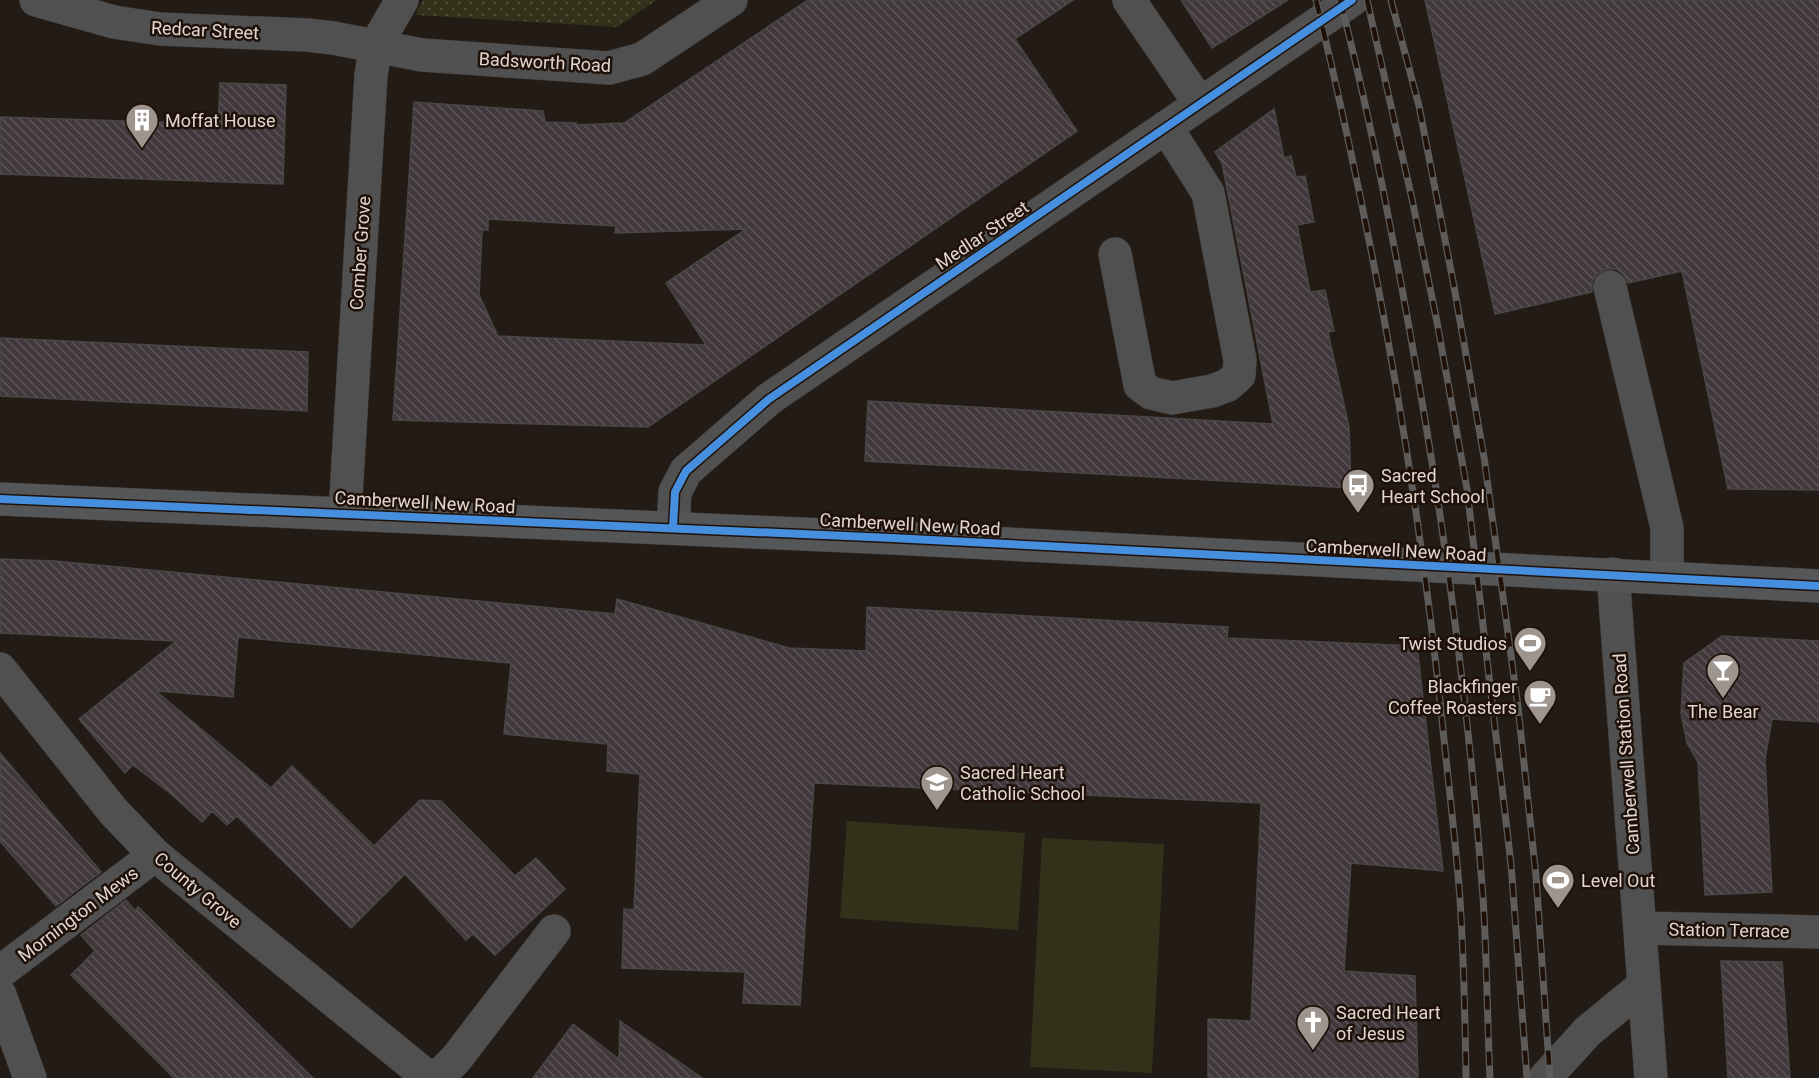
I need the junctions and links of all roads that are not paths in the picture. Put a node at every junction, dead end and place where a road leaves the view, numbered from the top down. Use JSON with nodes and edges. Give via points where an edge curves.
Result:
{"nodes":[{"id":1,"x":36,"y":0,"type":"edge"},
{"id":2,"x":402,"y":0,"type":"edge"},
{"id":3,"x":731,"y":0,"type":"edge"},
{"id":4,"x":1129,"y":0,"type":"edge"},
{"id":5,"x":1352,"y":0,"type":"edge"},
{"id":6,"x":376,"y":45,"type":"junction"},
{"id":7,"x":1200,"y":105,"type":"junction"},
{"id":8,"x":1166,"y":128,"type":"junction"},
{"id":9,"x":1116,"y":254,"type":"dead end"},
{"id":10,"x":1610,"y":287,"type":"dead end"},
{"id":11,"x":0,"y":499,"type":"edge"},
{"id":12,"x":345,"y":513,"type":"junction"},
{"id":13,"x":673,"y":528,"type":"junction"},
{"id":14,"x":1613,"y":574,"type":"junction"},
{"id":15,"x":1666,"y":577,"type":"junction"},
{"id":16,"x":1819,"y":586,"type":"edge"},
{"id":17,"x":0,"y":669,"type":"edge"},
{"id":18,"x":155,"y":855,"type":"junction"},
{"id":19,"x":1640,"y":928,"type":"junction"},
{"id":20,"x":554,"y":931,"type":"dead end"},
{"id":21,"x":1819,"y":932,"type":"edge"},
{"id":22,"x":0,"y":972,"type":"edge"},
{"id":23,"x":1644,"y":985,"type":"junction"},
{"id":24,"x":0,"y":995,"type":"edge"},
{"id":25,"x":30,"y":1078,"type":"edge"},
{"id":26,"x":429,"y":1078,"type":"edge"},
{"id":27,"x":436,"y":1078,"type":"edge"},
{"id":28,"x":1545,"y":1078,"type":"edge"},
{"id":29,"x":1651,"y":1078,"type":"edge"}],
"edges":[{"from":1,"to":6,"type":"street","name":"Redcar Street","via":[[114,22],[160,29],[307,35]]},
{"from":2,"to":6,"type":"street","name":"Comber Grove"},
{"from":3,"to":6,"type":"street","name":"Badsworth Road","via":[[642,59],[609,68],[422,55]]},
{"from":4,"to":7,"type":"street"},
{"from":5,"to":7,"type":"street","name":"Medlar Street"},
{"from":6,"to":12,"type":"street","name":"Comber Grove","via":[[371,75]]},
{"from":7,"to":8,"type":"street","name":"Medlar Street"},
{"from":8,"to":9,"type":"street","via":[[1208,193],[1240,360],[1239,375],[1212,391],[1172,398],[1151,393],[1140,385]]},
{"from":8,"to":13,"type":"street","name":"Medlar Street","via":[[769,399],[686,471],[675,492]]},
{"from":10,"to":15,"type":"street","via":[[1667,528]]},
{"from":11,"to":12,"type":"highway","name":"Camberwell New Road"},
{"from":12,"to":13,"type":"highway","name":"Camberwell New Road"},
{"from":13,"to":14,"type":"highway","name":"Camberwell New Road"},
{"from":14,"to":15,"type":"highway","name":"Camberwell New Road"},
{"from":14,"to":19,"type":"street","name":"Camberwell Station Road"},
{"from":15,"to":16,"type":"highway","name":"Camberwell New Road"},
{"from":17,"to":18,"type":"street","name":"County Grove","via":[[113,811]]},
{"from":18,"to":22,"type":"street","name":"Mornington Mews"},
{"from":18,"to":26,"type":"street","name":"County Grove"},
{"from":19,"to":21,"type":"street","name":"Station Terrace"},
{"from":19,"to":23,"type":"street","name":"Camberwell Station Road"},
{"from":20,"to":27,"type":"street","via":[[456,1059]]},
{"from":23,"to":28,"type":"street","via":[[1588,1031]]},
{"from":23,"to":29,"type":"street","name":"Camberwell Station Road"},
{"from":24,"to":25,"type":"street"}]}
